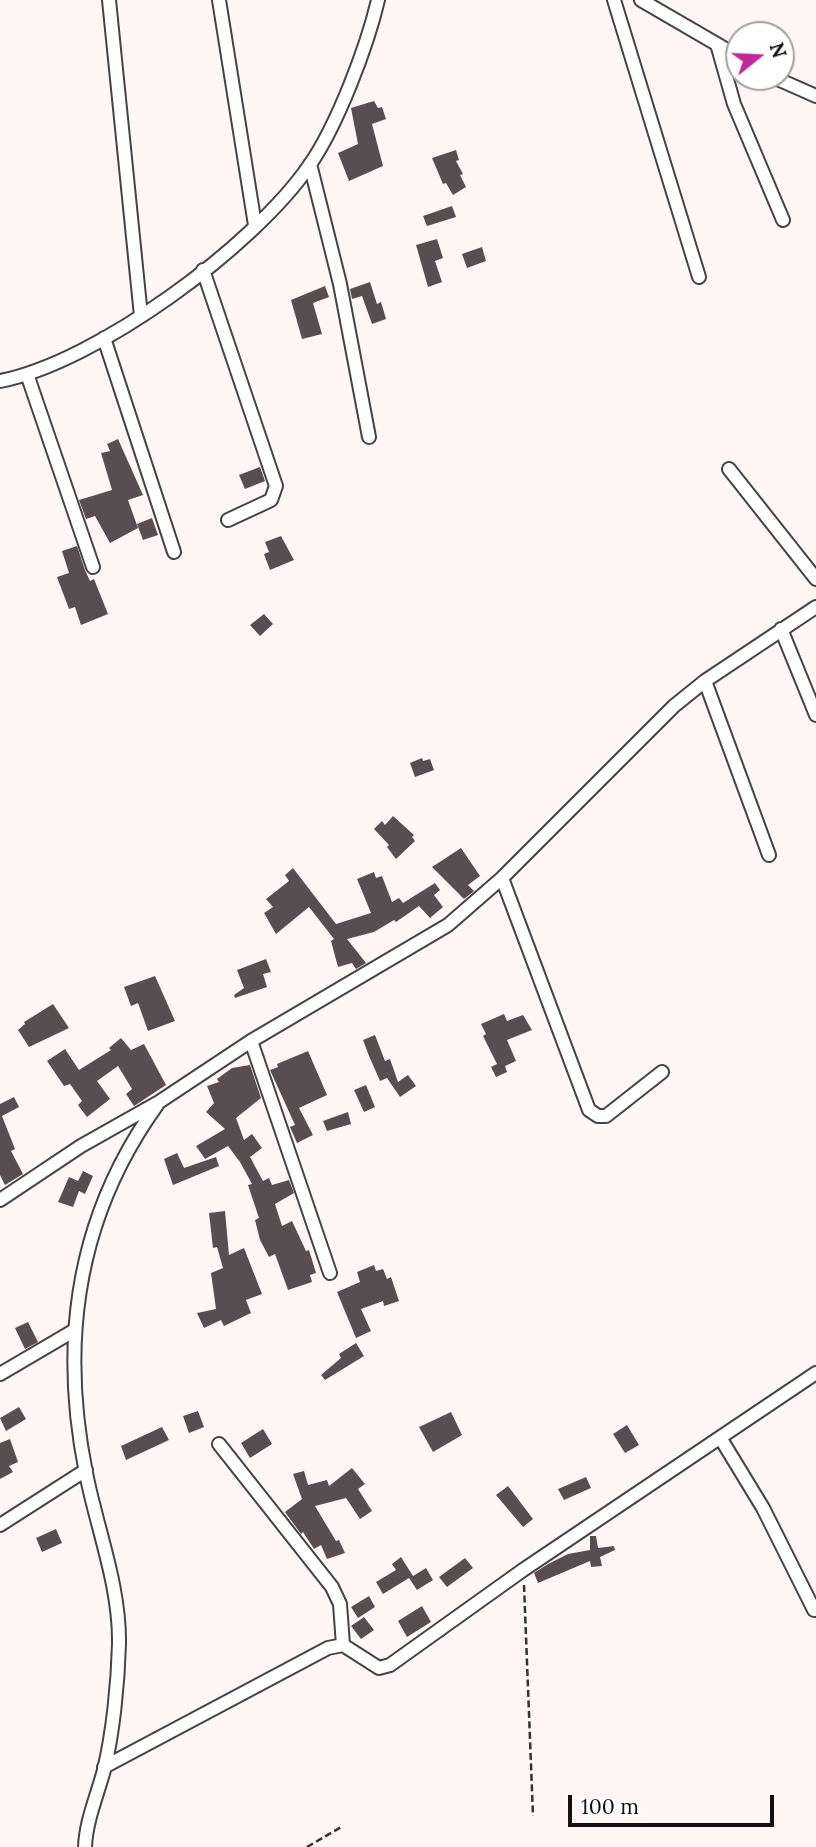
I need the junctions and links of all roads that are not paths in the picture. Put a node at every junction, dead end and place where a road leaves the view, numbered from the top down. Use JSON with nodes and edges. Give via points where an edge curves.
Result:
{"nodes":[{"id":1,"x":109,"y":0,"type":"edge"},
{"id":2,"x":219,"y":0,"type":"edge"},
{"id":3,"x":378,"y":0,"type":"edge"},
{"id":4,"x":614,"y":0,"type":"edge"},
{"id":5,"x":641,"y":0,"type":"edge"},
{"id":6,"x":717,"y":44,"type":"junction"},
{"id":7,"x":725,"y":49,"type":"edge"},
{"id":8,"x":795,"y":87,"type":"edge"},
{"id":9,"x":816,"y":96,"type":"edge"},
{"id":10,"x":310,"y":164,"type":"junction"},
{"id":11,"x":783,"y":220,"type":"dead end"},
{"id":12,"x":255,"y":225,"type":"junction"},
{"id":13,"x":203,"y":270,"type":"junction"},
{"id":14,"x":699,"y":277,"type":"dead end"},
{"id":15,"x":141,"y":316,"type":"junction"},
{"id":16,"x":104,"y":338,"type":"junction"},
{"id":17,"x":27,"y":374,"type":"junction"},
{"id":18,"x":0,"y":381,"type":"edge"},
{"id":19,"x":369,"y":438,"type":"dead end"},
{"id":20,"x":729,"y":469,"type":"dead end"},
{"id":21,"x":228,"y":520,"type":"dead end"},
{"id":22,"x":174,"y":552,"type":"dead end"},
{"id":23,"x":93,"y":567,"type":"dead end"},
{"id":24,"x":816,"y":579,"type":"edge"},
{"id":25,"x":816,"y":607,"type":"edge"},
{"id":26,"x":781,"y":629,"type":"junction"},
{"id":27,"x":705,"y":681,"type":"junction"},
{"id":28,"x":816,"y":715,"type":"edge"},
{"id":29,"x":769,"y":855,"type":"dead end"},
{"id":30,"x":502,"y":878,"type":"junction"},
{"id":31,"x":251,"y":1041,"type":"junction"},
{"id":32,"x":662,"y":1072,"type":"dead end"},
{"id":33,"x":159,"y":1102,"type":"junction"},
{"id":34,"x":0,"y":1200,"type":"edge"},
{"id":35,"x":330,"y":1273,"type":"dead end"},
{"id":36,"x":75,"y":1330,"type":"junction"},
{"id":37,"x":816,"y":1373,"type":"edge"},
{"id":38,"x":0,"y":1374,"type":"edge"},
{"id":39,"x":721,"y":1438,"type":"junction"},
{"id":40,"x":219,"y":1444,"type":"dead end"},
{"id":41,"x":86,"y":1470,"type":"junction"},
{"id":42,"x":0,"y":1525,"type":"edge"},
{"id":43,"x":814,"y":1609,"type":"dead end"},
{"id":44,"x":343,"y":1645,"type":"junction"},
{"id":45,"x":104,"y":1767,"type":"junction"},
{"id":46,"x":85,"y":1847,"type":"edge"}],
"edges":[{"from":1,"to":15,"type":"street"},
{"from":2,"to":12,"type":"street"},
{"from":3,"to":10,"type":"street","via":[[357,67]]},
{"from":4,"to":14,"type":"street"},
{"from":5,"to":6,"type":"street"},
{"from":6,"to":7,"type":"street"},
{"from":6,"to":11,"type":"street","via":[[734,104]]},
{"from":8,"to":9,"type":"street"},
{"from":10,"to":12,"type":"street"},
{"from":10,"to":19,"type":"street","via":[[340,284]]},
{"from":12,"to":13,"type":"street"},
{"from":13,"to":15,"type":"street"},
{"from":13,"to":21,"type":"street","via":[[276,486],[271,500]]},
{"from":15,"to":16,"type":"street"},
{"from":16,"to":17,"type":"street"},
{"from":16,"to":22,"type":"street"},
{"from":17,"to":18,"type":"street"},
{"from":17,"to":23,"type":"street"},
{"from":20,"to":24,"type":"street"},
{"from":25,"to":26,"type":"street"},
{"from":26,"to":27,"type":"street"},
{"from":26,"to":28,"type":"street"},
{"from":27,"to":29,"type":"street"},
{"from":27,"to":30,"type":"street","via":[[652,726]]},
{"from":30,"to":31,"type":"street","via":[[448,925]]},
{"from":30,"to":32,"type":"street","via":[[589,1110],[606,1116]]},
{"from":31,"to":33,"type":"street"},
{"from":31,"to":35,"type":"street"},
{"from":33,"to":34,"type":"street"},
{"from":33,"to":36,"type":"street","via":[[132,1140],[94,1220]]},
{"from":36,"to":38,"type":"street"},
{"from":36,"to":41,"type":"street"},
{"from":37,"to":39,"type":"street"},
{"from":39,"to":43,"type":"street"},
{"from":39,"to":44,"type":"street","via":[[390,1665],[379,1668]]},
{"from":40,"to":44,"type":"street","via":[[332,1587],[340,1604]]},
{"from":41,"to":42,"type":"street"},
{"from":41,"to":45,"type":"street","via":[[114,1592],[119,1642]]},
{"from":44,"to":45,"type":"street","via":[[316,1654]]},
{"from":45,"to":46,"type":"street"}]}
